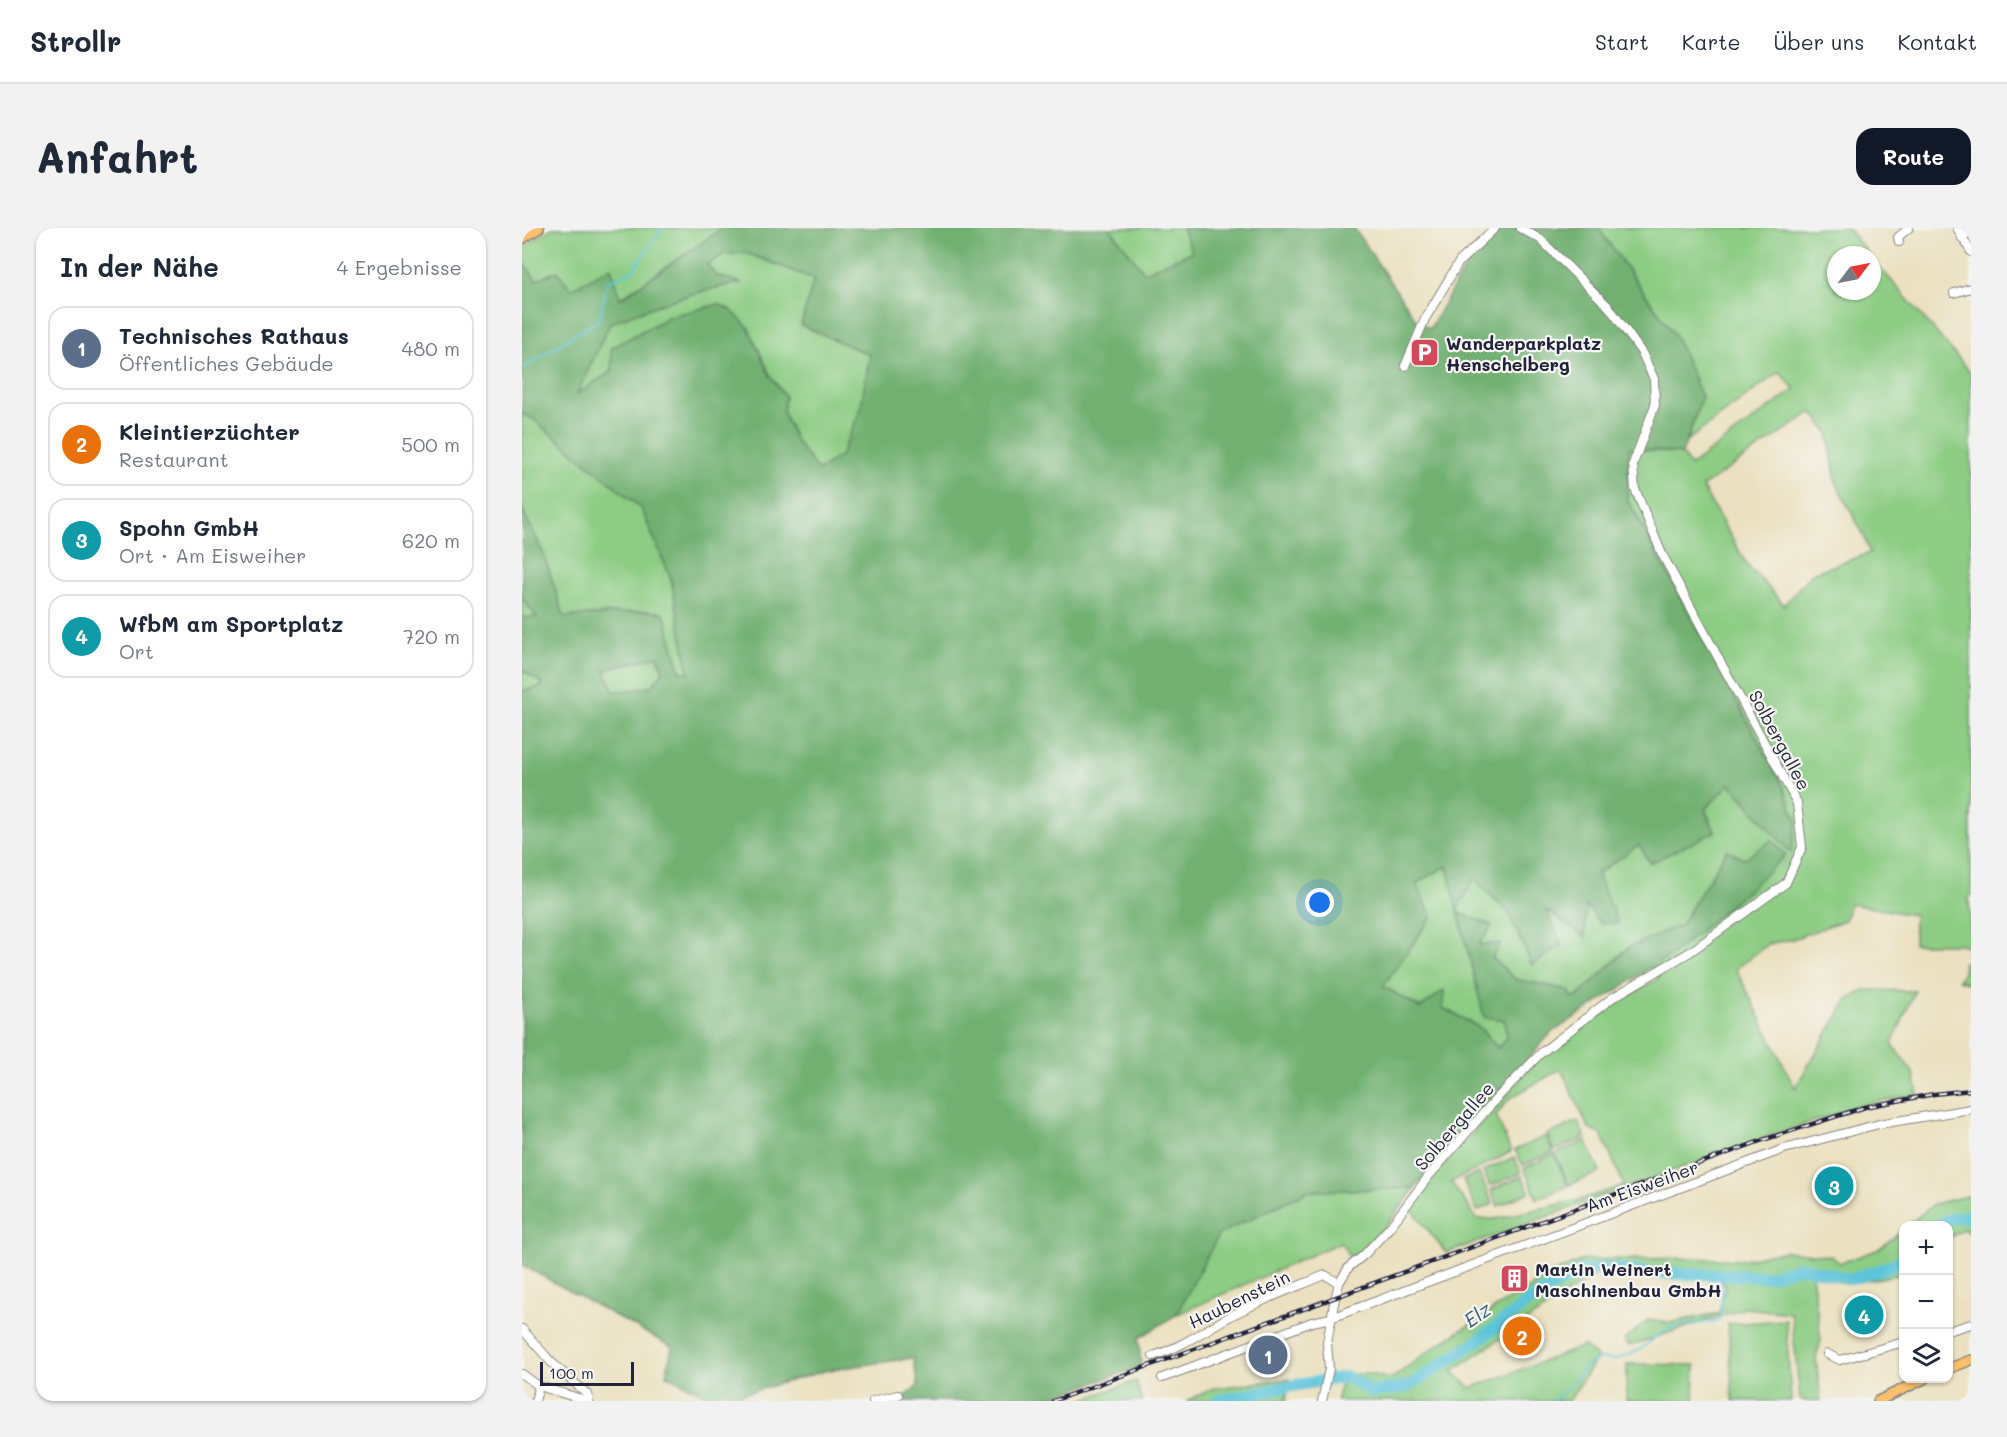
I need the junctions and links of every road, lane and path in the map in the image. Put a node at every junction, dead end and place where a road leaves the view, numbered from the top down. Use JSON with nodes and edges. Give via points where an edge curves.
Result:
{"nodes":[{"id":1,"x":539,"y":228,"type":"edge"},
{"id":2,"x":1495,"y":228,"type":"edge"},
{"id":3,"x":1520,"y":228,"type":"edge"},
{"id":4,"x":1909,"y":228,"type":"edge"},
{"id":5,"x":1957,"y":228,"type":"edge"},
{"id":6,"x":1971,"y":230,"type":"edge"},
{"id":7,"x":1962,"y":238,"type":"junction"},
{"id":8,"x":522,"y":239,"type":"edge"},
{"id":9,"x":1899,"y":242,"type":"dead end"},
{"id":10,"x":1971,"y":252,"type":"edge"},
{"id":11,"x":1971,"y":288,"type":"edge"},
{"id":12,"x":1954,"y":293,"type":"dead end"},
{"id":13,"x":1405,"y":366,"type":"dead end"},
{"id":14,"x":1971,"y":1109,"type":"edge"},
{"id":15,"x":1339,"y":1283,"type":"junction"},
{"id":16,"x":1331,"y":1318,"type":"junction"},
{"id":17,"x":1971,"y":1324,"type":"edge"},
{"id":18,"x":522,"y":1329,"type":"edge"},
{"id":19,"x":1953,"y":1329,"type":"edge"},
{"id":20,"x":1899,"y":1343,"type":"edge"},
{"id":21,"x":1827,"y":1354,"type":"dead end"},
{"id":22,"x":1153,"y":1356,"type":"dead end"},
{"id":23,"x":1971,"y":1360,"type":"edge"},
{"id":24,"x":1953,"y":1367,"type":"edge"},
{"id":25,"x":522,"y":1374,"type":"edge"},
{"id":26,"x":1162,"y":1378,"type":"dead end"},
{"id":27,"x":1916,"y":1383,"type":"edge"},
{"id":28,"x":539,"y":1386,"type":"junction"},
{"id":29,"x":897,"y":1395,"type":"dead end"},
{"id":30,"x":1323,"y":1399,"type":"edge"},
{"id":31,"x":535,"y":1401,"type":"edge"},
{"id":32,"x":589,"y":1401,"type":"edge"},
{"id":33,"x":873,"y":1401,"type":"edge"},
{"id":34,"x":1878,"y":1401,"type":"edge"}],
"edges":[{"from":1,"to":8,"type":"main road"},
{"from":2,"to":13,"type":"street","via":[[1459,262],[1425,319]]},
{"from":3,"to":15,"type":"street","name":"Solbergallee","via":[[1540,239],[1609,307],[1642,353],[1654,379],[1655,405],[1633,464],[1635,489],[1662,554],[1797,803],[1802,847],[1786,883],[1690,952],[1612,998],[1541,1053],[1495,1100]]},
{"from":4,"to":9,"type":"street","via":[[1898,237]]},
{"from":5,"to":7,"type":"street"},
{"from":6,"to":7,"type":"street"},
{"from":7,"to":10,"type":"street"},
{"from":11,"to":12,"type":"street"},
{"from":14,"to":16,"type":"street","name":"Am Eisweiher","via":[[1879,1124],[1784,1149]]},
{"from":15,"to":16,"type":"street","name":"Solbergallee"},
{"from":15,"to":22,"type":"street","name":"Haubenstein","via":[[1324,1275]]},
{"from":16,"to":26,"type":"street","name":"Am Eisweiher"},
{"from":16,"to":30,"type":"street","name":"Solbergallee","via":[[1327,1343],[1329,1369]]},
{"from":17,"to":19,"type":"street"},
{"from":18,"to":32,"type":"street"},
{"from":20,"to":21,"type":"street","via":[[1840,1360]]},
{"from":23,"to":24,"type":"main road"},
{"from":25,"to":28,"type":"street"},
{"from":27,"to":34,"type":"main road"},
{"from":28,"to":31,"type":"street"},
{"from":28,"to":32,"type":"street"},
{"from":29,"to":33,"type":"street"}]}
